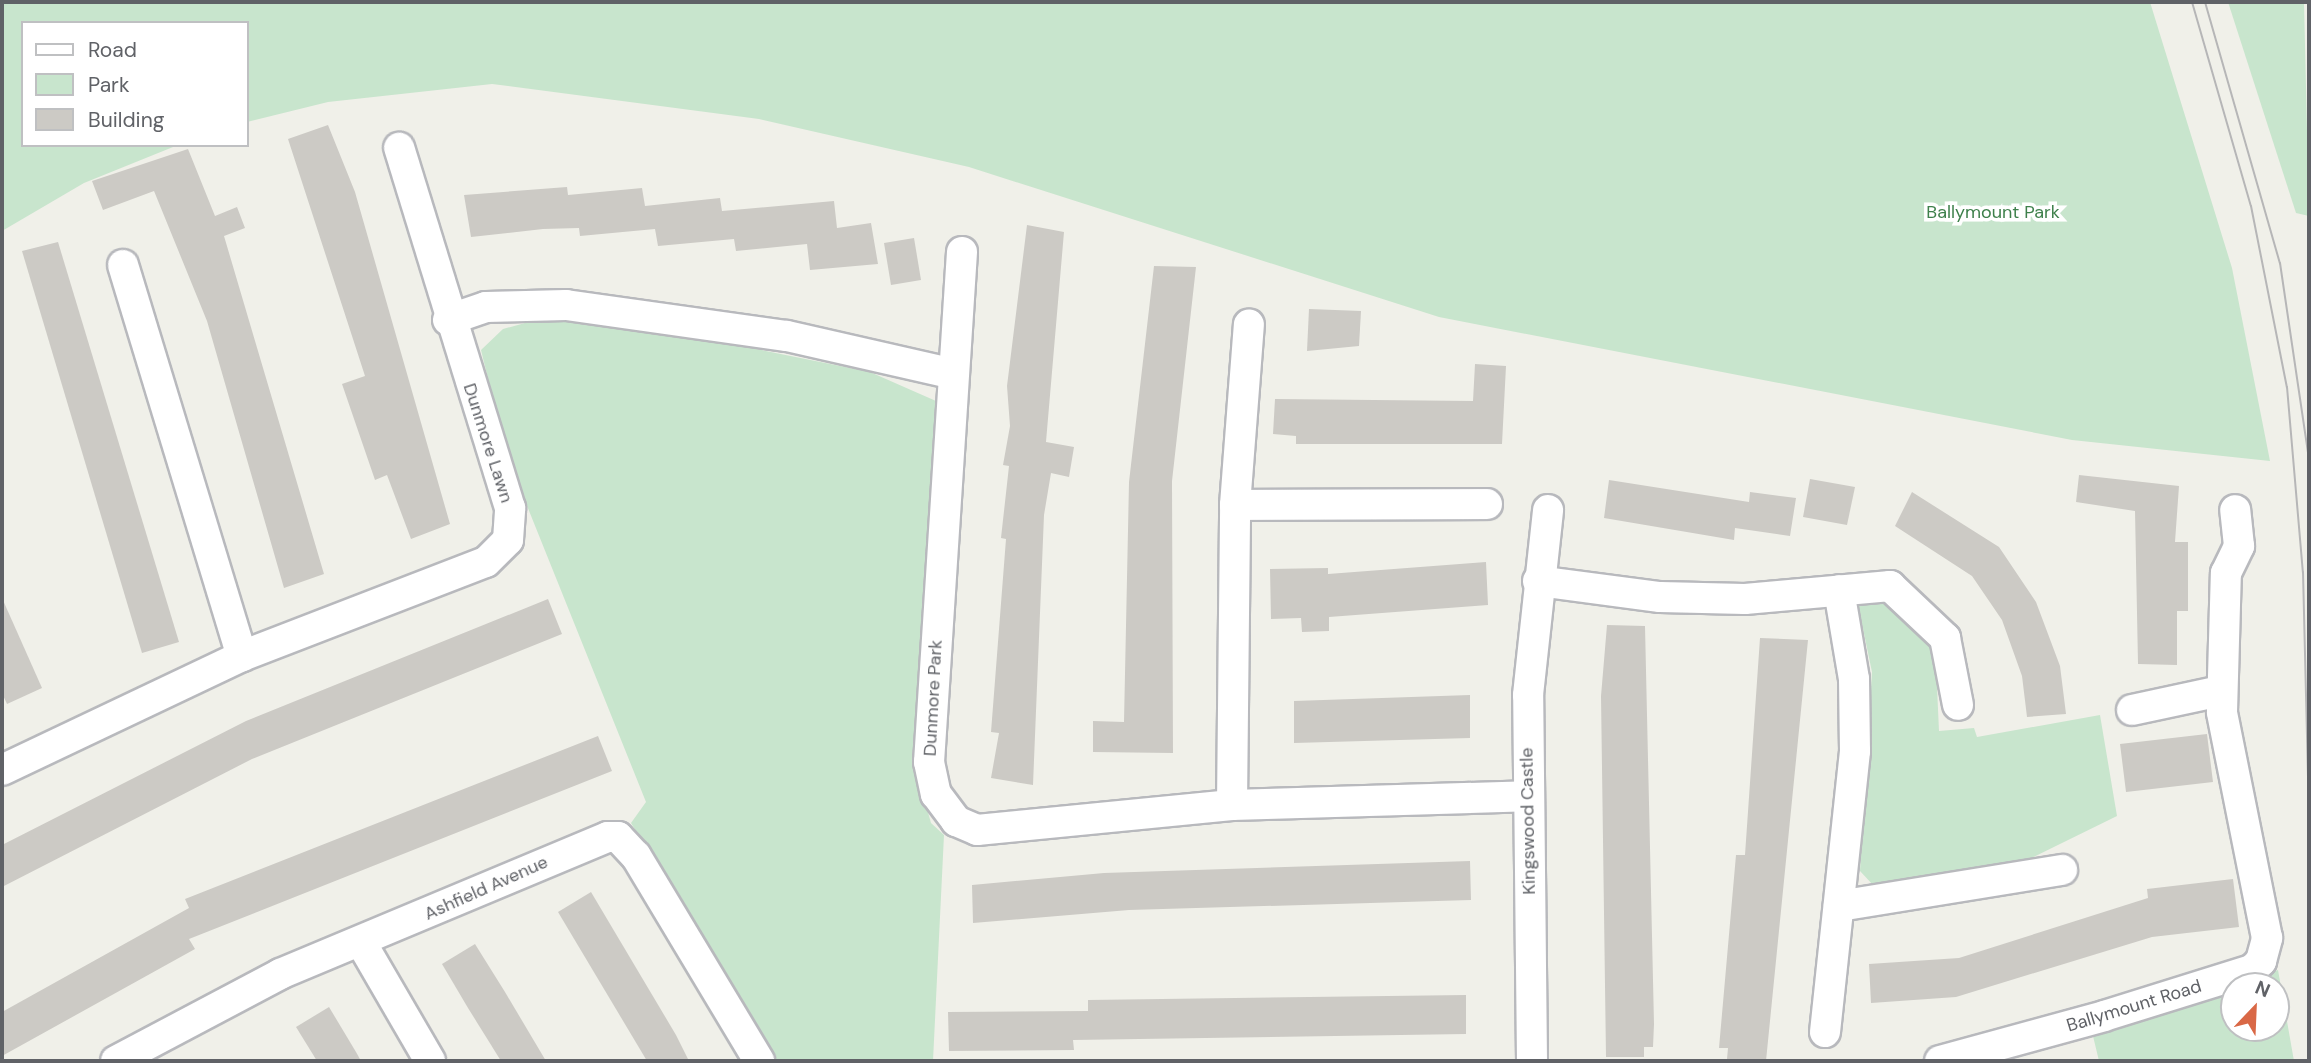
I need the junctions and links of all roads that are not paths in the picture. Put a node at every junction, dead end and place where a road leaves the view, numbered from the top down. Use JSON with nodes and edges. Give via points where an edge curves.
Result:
{"nodes":[{"id":1,"x":399,"y":148,"type":"dead end"},
{"id":2,"x":962,"y":252,"type":"dead end"},
{"id":3,"x":123,"y":265,"type":"dead end"},
{"id":4,"x":448,"y":320,"type":"junction"},
{"id":5,"x":1249,"y":325,"type":"dead end"},
{"id":6,"x":950,"y":373,"type":"junction"},
{"id":7,"x":1487,"y":504,"type":"dead end"},
{"id":8,"x":1235,"y":505,"type":"junction"},
{"id":9,"x":1548,"y":510,"type":"dead end"},
{"id":10,"x":2235,"y":510,"type":"dead end"},
{"id":11,"x":1538,"y":581,"type":"junction"},
{"id":12,"x":1839,"y":590,"type":"junction"},
{"id":13,"x":242,"y":656,"type":"junction"},
{"id":14,"x":2221,"y":691,"type":"junction"},
{"id":15,"x":1958,"y":705,"type":"dead end"},
{"id":16,"x":2132,"y":710,"type":"dead end"},
{"id":17,"x":2,"y":770,"type":"edge"},
{"id":18,"x":1527,"y":796,"type":"junction"},
{"id":19,"x":1232,"y":805,"type":"junction"},
{"id":20,"x":2062,"y":870,"type":"dead end"},
{"id":21,"x":1839,"y":906,"type":"junction"},
{"id":22,"x":362,"y":944,"type":"junction"},
{"id":23,"x":1825,"y":1032,"type":"dead end"},
{"id":24,"x":116,"y":1061,"type":"edge"},
{"id":25,"x":430,"y":1061,"type":"edge"},
{"id":26,"x":759,"y":1061,"type":"edge"},
{"id":27,"x":1532,"y":1061,"type":"edge"},
{"id":28,"x":1940,"y":1061,"type":"edge"}],
"edges":[{"from":1,"to":4,"type":"street","name":"Dunmore Lawn"},
{"from":2,"to":6,"type":"street","name":"Dunmore Park"},
{"from":3,"to":13,"type":"street"},
{"from":4,"to":6,"type":"street","via":[[486,307],[566,305],[787,336]]},
{"from":4,"to":13,"type":"street","name":"Dunmore Lawn","via":[[510,508],[508,540],[485,562]]},
{"from":5,"to":8,"type":"street"},
{"from":6,"to":19,"type":"street","name":"Dunmore Park","via":[[929,762],[936,794],[956,821],[977,830]]},
{"from":7,"to":8,"type":"street"},
{"from":8,"to":19,"type":"street"},
{"from":9,"to":11,"type":"street","name":"Kingswood Castle"},
{"from":10,"to":14,"type":"street","name":"Ballymount Road","via":[[2239,546],[2226,573]]},
{"from":11,"to":12,"type":"street","via":[[1660,597],[1745,600]]},
{"from":11,"to":18,"type":"street","name":"Kingswood Castle"},
{"from":12,"to":15,"type":"street","via":[[1890,586],[1916,607],[1945,638]]},
{"from":12,"to":21,"type":"street","via":[[1854,679],[1855,751]]},
{"from":13,"to":17,"type":"street","name":"Dunmore Lawn"},
{"from":14,"to":16,"type":"street"},
{"from":14,"to":28,"type":"street","name":"Ballymount Road","via":[[2245,849],[2267,938],[2261,961],[2252,970],[2105,1016]]},
{"from":18,"to":19,"type":"street","name":"Dunmore Park"},
{"from":18,"to":27,"type":"street","name":"Kingswood Castle"},
{"from":20,"to":21,"type":"street"},
{"from":21,"to":23,"type":"street"},
{"from":22,"to":24,"type":"street","name":"Ashfield Avenue","via":[[280,974]]},
{"from":22,"to":25,"type":"street"},
{"from":22,"to":26,"type":"street","name":"Ashfield Avenue","via":[[588,842],[618,837],[636,856]]}]}
